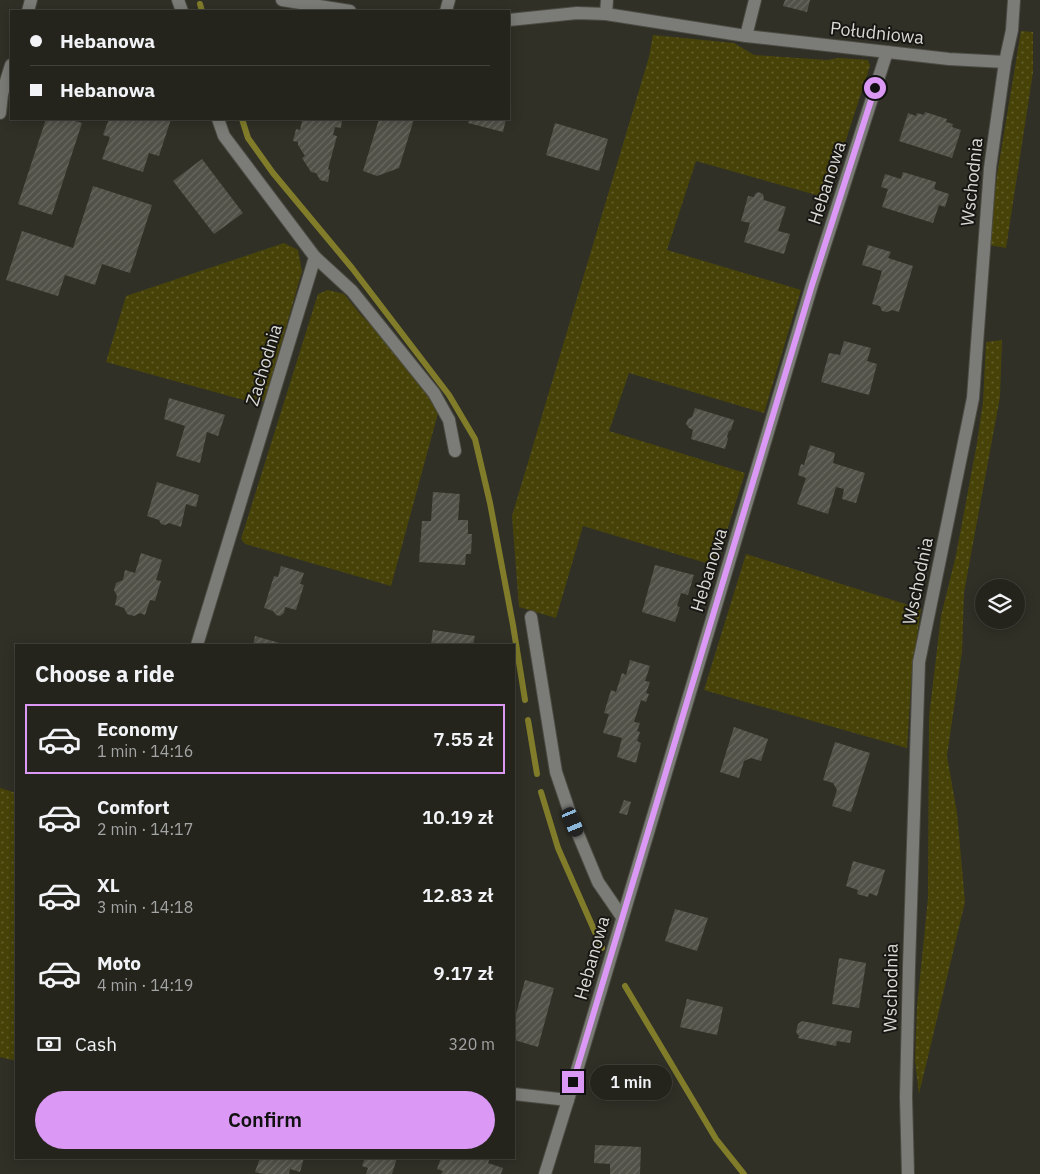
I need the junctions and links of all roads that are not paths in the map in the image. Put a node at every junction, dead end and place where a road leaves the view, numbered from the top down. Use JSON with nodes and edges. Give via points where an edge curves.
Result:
{"nodes":[{"id":1,"x":282,"y":0,"type":"edge"},
{"id":2,"x":607,"y":0,"type":"edge"},
{"id":3,"x":755,"y":0,"type":"edge"},
{"id":4,"x":1014,"y":0,"type":"edge"},
{"id":5,"x":344,"y":10,"type":"edge"},
{"id":6,"x":606,"y":14,"type":"junction"},
{"id":7,"x":510,"y":20,"type":"edge"},
{"id":8,"x":746,"y":36,"type":"junction"},
{"id":9,"x":886,"y":52,"type":"junction"},
{"id":10,"x":1005,"y":62,"type":"junction"},
{"id":11,"x":10,"y":68,"type":"edge"},
{"id":12,"x":0,"y":113,"type":"edge"},
{"id":13,"x":218,"y":120,"type":"edge"},
{"id":14,"x":316,"y":257,"type":"junction"},
{"id":15,"x":455,"y":451,"type":"dead end"},
{"id":16,"x":531,"y":617,"type":"dead end"},
{"id":17,"x":197,"y":644,"type":"edge"},
{"id":18,"x":622,"y":917,"type":"junction"},
{"id":19,"x":515,"y":1094,"type":"edge"},
{"id":20,"x":568,"y":1100,"type":"junction"},
{"id":21,"x":545,"y":1174,"type":"edge"},
{"id":22,"x":908,"y":1174,"type":"edge"}],
"edges":[{"from":1,"to":5,"type":"street"},
{"from":2,"to":6,"type":"street"},
{"from":3,"to":8,"type":"street"},
{"from":4,"to":10,"type":"street","name":"Wschodnia"},
{"from":6,"to":7,"type":"street","name":"Południowa","via":[[577,13]]},
{"from":6,"to":8,"type":"street","name":"Południowa"},
{"from":8,"to":9,"type":"street","name":"Południowa"},
{"from":9,"to":10,"type":"street","name":"Południowa"},
{"from":9,"to":18,"type":"street","name":"Hebanowa","via":[[812,285]]},
{"from":10,"to":22,"type":"street","name":"Wschodnia","via":[[990,168],[973,398],[919,662],[906,1097]]},
{"from":11,"to":12,"type":"street"},
{"from":13,"to":14,"type":"street","via":[[224,136]]},
{"from":14,"to":15,"type":"street","via":[[352,291],[434,392],[449,420]]},
{"from":14,"to":17,"type":"street","name":"Zachodnia"},
{"from":16,"to":18,"type":"street","via":[[556,772],[598,882]]},
{"from":18,"to":20,"type":"street","name":"Hebanowa"},
{"from":19,"to":20,"type":"street"},
{"from":20,"to":21,"type":"street","name":"Hebanowa"}]}
